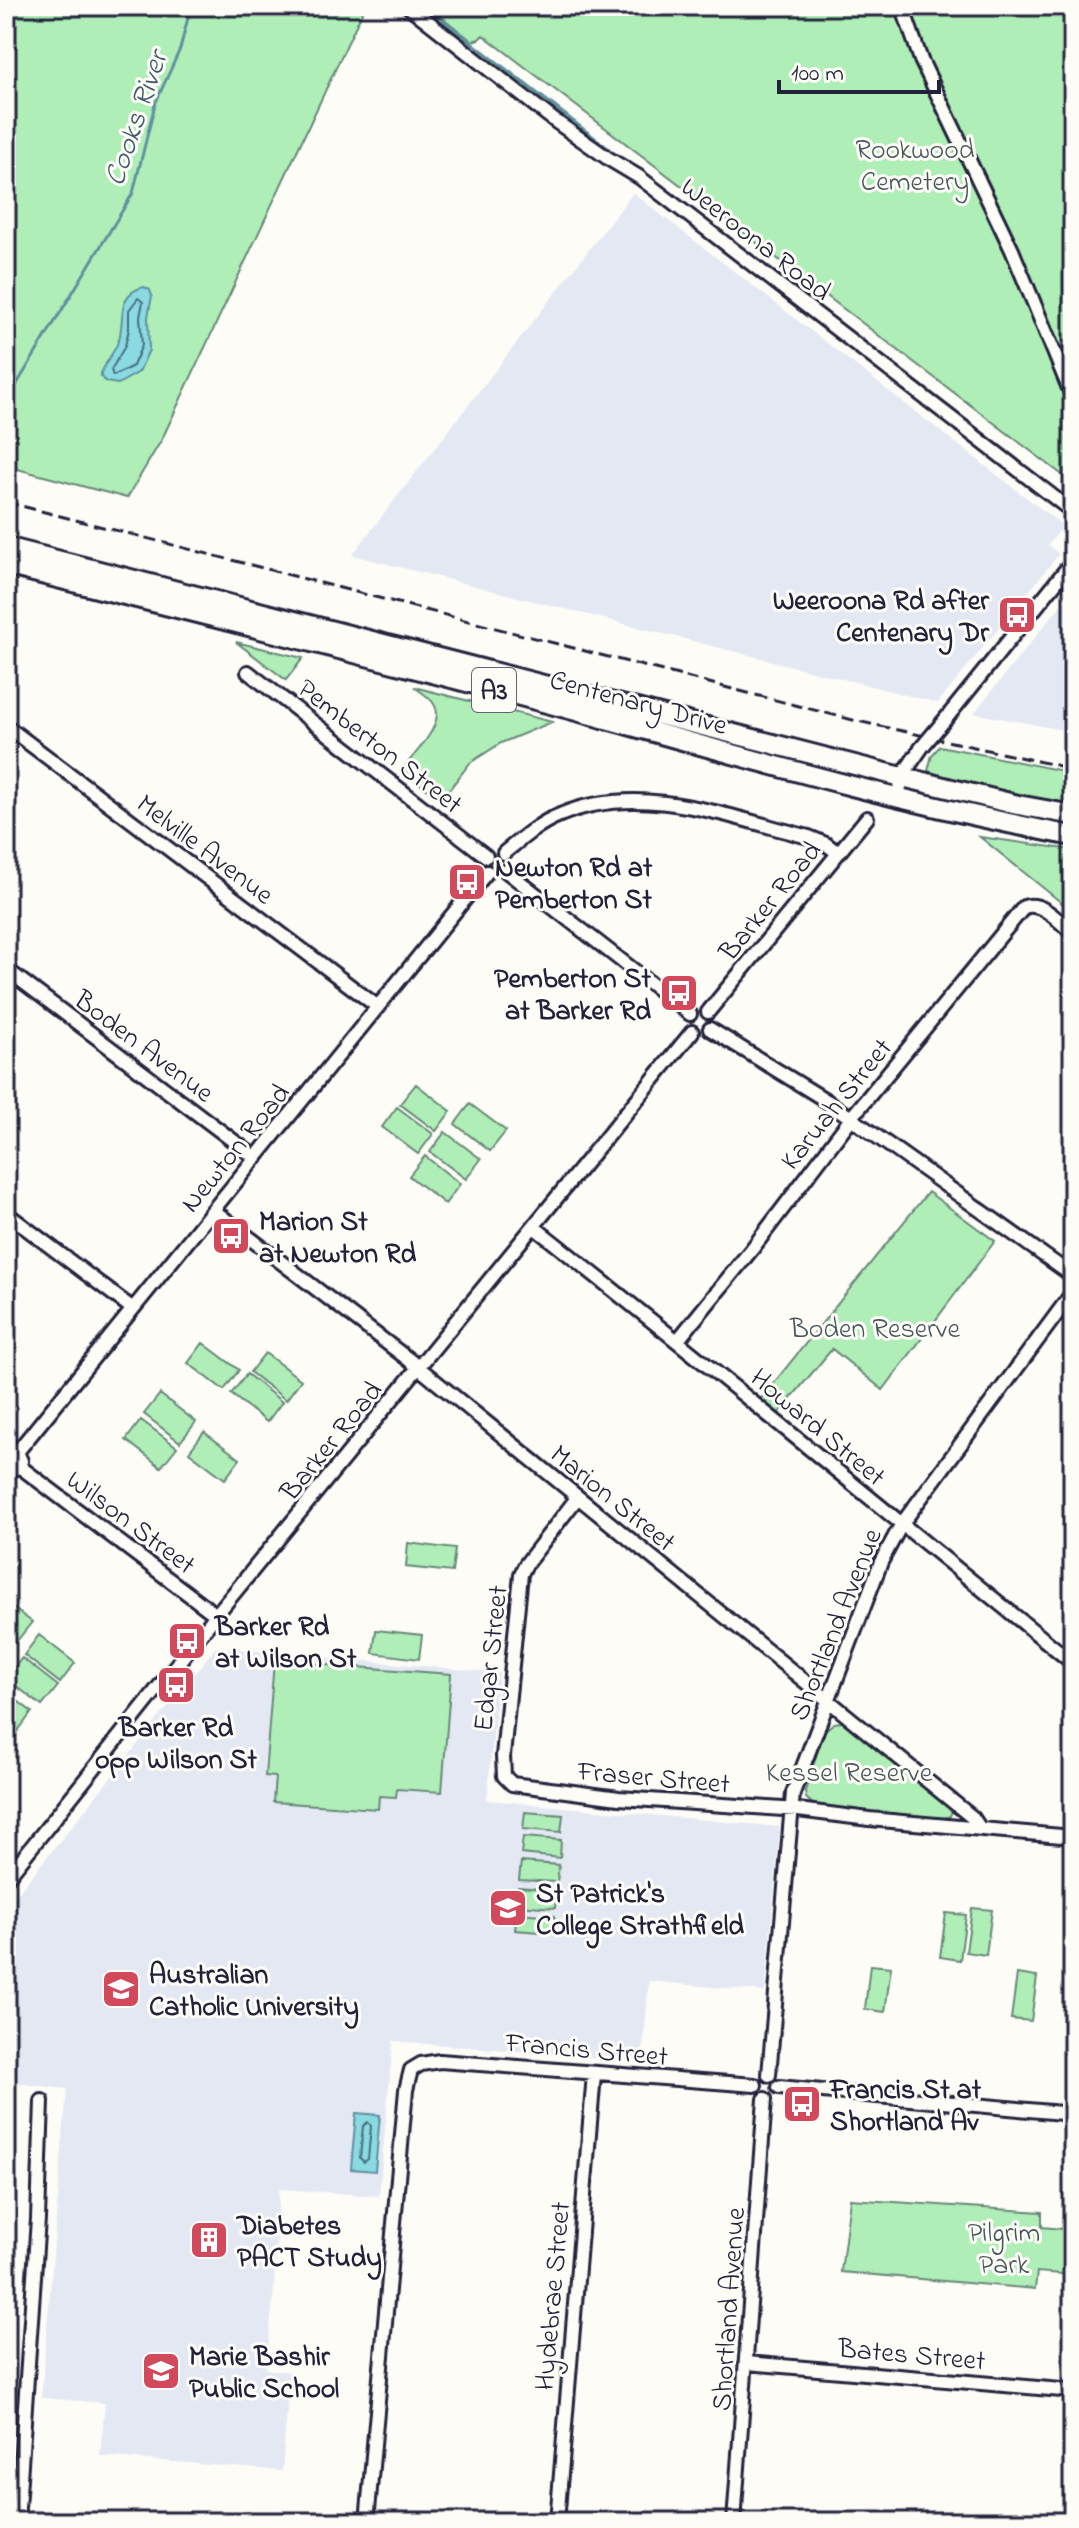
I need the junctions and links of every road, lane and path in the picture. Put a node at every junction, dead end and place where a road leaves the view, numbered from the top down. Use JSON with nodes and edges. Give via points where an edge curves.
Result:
{"nodes":[{"id":1,"x":408,"y":6,"type":"edge"},
{"id":2,"x":902,"y":6,"type":"edge"},
{"id":3,"x":1073,"y":398,"type":"edge"},
{"id":4,"x":1073,"y":512,"type":"edge"},
{"id":5,"x":6,"y":547,"type":"edge"},
{"id":6,"x":1073,"y":561,"type":"edge"},
{"id":7,"x":6,"y":565,"type":"edge"},
{"id":8,"x":248,"y":672,"type":"dead end"},
{"id":9,"x":6,"y":726,"type":"edge"},
{"id":10,"x":902,"y":777,"type":"junction"},
{"id":11,"x":896,"y":798,"type":"junction"},
{"id":12,"x":1073,"y":815,"type":"edge"},
{"id":13,"x":867,"y":818,"type":"dead end"},
{"id":14,"x":1073,"y":836,"type":"edge"},
{"id":15,"x":504,"y":853,"type":"junction"},
{"id":16,"x":838,"y":853,"type":"junction"},
{"id":17,"x":486,"y":856,"type":"junction"},
{"id":18,"x":506,"y":871,"type":"junction"},
{"id":19,"x":487,"y":872,"type":"junction"},
{"id":20,"x":1073,"y":933,"type":"edge"},
{"id":21,"x":6,"y":969,"type":"edge"},
{"id":22,"x":378,"y":1007,"type":"junction"},
{"id":23,"x":708,"y":1012,"type":"junction"},
{"id":24,"x":690,"y":1014,"type":"junction"},
{"id":25,"x":710,"y":1029,"type":"junction"},
{"id":26,"x":692,"y":1032,"type":"junction"},
{"id":27,"x":852,"y":1119,"type":"junction"},
{"id":28,"x":256,"y":1158,"type":"junction"},
{"id":29,"x":213,"y":1210,"type":"junction"},
{"id":30,"x":6,"y":1213,"type":"edge"},
{"id":31,"x":534,"y":1227,"type":"junction"},
{"id":32,"x":1073,"y":1276,"type":"edge"},
{"id":33,"x":1073,"y":1292,"type":"edge"},
{"id":34,"x":133,"y":1309,"type":"junction"},
{"id":35,"x":678,"y":1340,"type":"junction"},
{"id":36,"x":419,"y":1369,"type":"junction"},
{"id":37,"x":12,"y":1460,"type":"edge"},
{"id":38,"x":577,"y":1498,"type":"junction"},
{"id":39,"x":901,"y":1525,"type":"junction"},
{"id":40,"x":216,"y":1615,"type":"junction"},
{"id":41,"x":1073,"y":1663,"type":"edge"},
{"id":42,"x":827,"y":1700,"type":"junction"},
{"id":43,"x":518,"y":1786,"type":"joint"},
{"id":44,"x":790,"y":1810,"type":"junction"},
{"id":45,"x":979,"y":1827,"type":"junction"},
{"id":46,"x":1073,"y":1837,"type":"edge"},
{"id":47,"x":6,"y":1879,"type":"edge"},
{"id":48,"x":594,"y":2074,"type":"junction"},
{"id":49,"x":769,"y":2075,"type":"junction"},
{"id":50,"x":755,"y":2085,"type":"junction"},
{"id":51,"x":779,"y":2087,"type":"junction"},
{"id":52,"x":765,"y":2099,"type":"junction"},
{"id":53,"x":42,"y":2101,"type":"dead end"},
{"id":54,"x":1073,"y":2114,"type":"edge"},
{"id":55,"x":747,"y":2363,"type":"junction"},
{"id":56,"x":1073,"y":2391,"type":"edge"},
{"id":57,"x":12,"y":2503,"type":"edge"},
{"id":58,"x":17,"y":2522,"type":"edge"},
{"id":59,"x":367,"y":2522,"type":"edge"},
{"id":60,"x":557,"y":2522,"type":"edge"},
{"id":61,"x":734,"y":2522,"type":"edge"}],
"edges":[{"from":1,"to":4,"type":"street","name":"Weeroona Road"},
{"from":2,"to":3,"type":"street","via":[[921,60],[1012,250]]},
{"from":5,"to":10,"type":"highway","name":"Centenary Drive","number":"A3"},
{"from":6,"to":10,"type":"street","bridge":true},
{"from":7,"to":11,"type":"highway","name":"Centenary Drive","number":"A3"},
{"from":8,"to":17,"type":"street","name":"Pemberton Street"},
{"from":9,"to":22,"type":"street","name":"Melville Avenue"},
{"from":10,"to":11,"type":"street"},
{"from":10,"to":12,"type":"highway","name":"Centenary Drive","number":"A3"},
{"from":11,"to":14,"type":"highway","name":"Centenary Drive","number":"A3"},
{"from":13,"to":16,"type":"street","name":"Barker Road"},
{"from":15,"to":16,"type":"street","via":[[558,815],[632,799],[671,803],[809,837]]},
{"from":15,"to":17,"type":"street","via":[[496,850]]},
{"from":15,"to":18,"type":"street"},
{"from":16,"to":23,"type":"street","name":"Barker Road"},
{"from":17,"to":19,"type":"street"},
{"from":18,"to":19,"type":"street"},
{"from":18,"to":24,"type":"street"},
{"from":19,"to":22,"type":"street","name":"Newton Road"},
{"from":20,"to":27,"type":"street","name":"Karuah Street","via":[[1035,904],[1024,907]]},
{"from":21,"to":28,"type":"street","name":"Boden Avenue"},
{"from":22,"to":28,"type":"street","name":"Newton Road"},
{"from":23,"to":24,"type":"street","via":[[696,1009]]},
{"from":23,"to":25,"type":"street"},
{"from":24,"to":26,"type":"street"},
{"from":25,"to":26,"type":"street"},
{"from":25,"to":27,"type":"street"},
{"from":26,"to":31,"type":"street","name":"Barker Road"},
{"from":27,"to":32,"type":"street"},
{"from":27,"to":35,"type":"street","name":"Karuah Street"},
{"from":28,"to":29,"type":"street","name":"Newton Road"},
{"from":29,"to":34,"type":"street","name":"Newton Road"},
{"from":29,"to":36,"type":"street","name":"Marion Street"},
{"from":30,"to":34,"type":"street"},
{"from":31,"to":35,"type":"street","name":"Howard Street"},
{"from":31,"to":36,"type":"street","name":"Barker Road"},
{"from":33,"to":39,"type":"street","name":"Shortland Avenue"},
{"from":34,"to":37,"type":"street","name":"Newton Road"},
{"from":35,"to":39,"type":"street","name":"Howard Street"},
{"from":36,"to":38,"type":"street","name":"Marion Street"},
{"from":36,"to":40,"type":"street","name":"Barker Road"},
{"from":37,"to":40,"type":"street","name":"Wilson Street"},
{"from":38,"to":42,"type":"street","name":"Marion Street"},
{"from":38,"to":43,"type":"street","name":"Edgar Street","via":[[521,1574],[503,1756],[504,1776]]},
{"from":39,"to":41,"type":"street","name":"Howard Street"},
{"from":39,"to":42,"type":"street","name":"Shortland Avenue","via":[[881,1562]]},
{"from":40,"to":47,"type":"street","name":"Barker Road"},
{"from":42,"to":44,"type":"street","name":"Shortland Avenue"},
{"from":42,"to":45,"type":"street","name":"Marion Street"},
{"from":43,"to":44,"type":"street","name":"Fraser Street"},
{"from":44,"to":45,"type":"street","name":"Fraser Street"},
{"from":44,"to":49,"type":"street","name":"Shortland Avenue"},
{"from":45,"to":46,"type":"street","name":"Fraser Street"},
{"from":48,"to":50,"type":"street","name":"Francis Street"},
{"from":48,"to":59,"type":"street","name":"Francis Street","via":[[440,2061],[416,2066],[409,2075]]},
{"from":48,"to":60,"type":"street","name":"Hydebrae Street"},
{"from":49,"to":50,"type":"street"},
{"from":49,"to":51,"type":"street"},
{"from":50,"to":52,"type":"street"},
{"from":51,"to":52,"type":"street"},
{"from":51,"to":54,"type":"street"},
{"from":52,"to":55,"type":"street","name":"Shortland Avenue"},
{"from":53,"to":57,"type":"street","via":[[37,2234]]},
{"from":55,"to":56,"type":"street","name":"Bates Street"},
{"from":55,"to":61,"type":"street","name":"Shortland Avenue"},
{"from":57,"to":58,"type":"street"}]}
